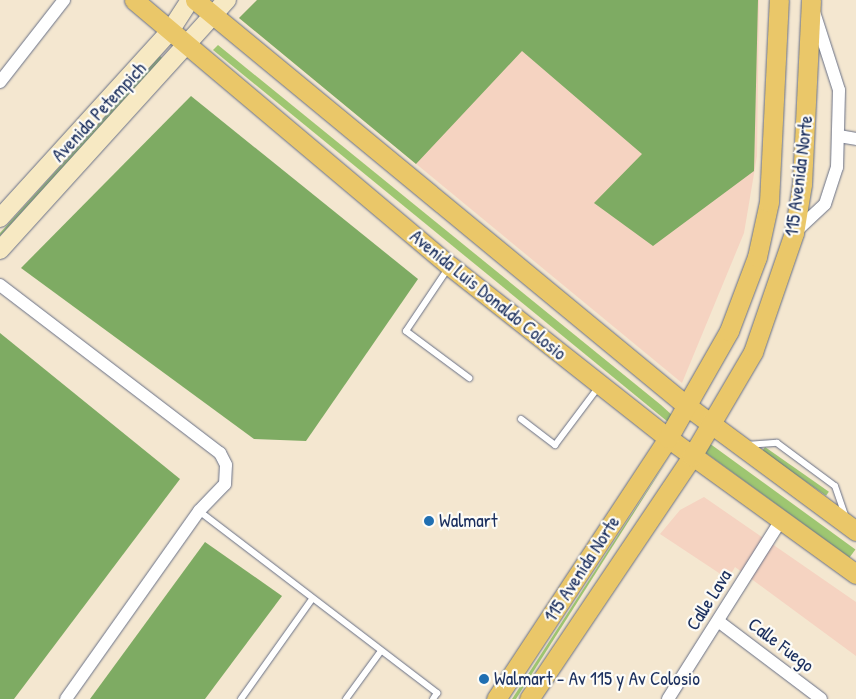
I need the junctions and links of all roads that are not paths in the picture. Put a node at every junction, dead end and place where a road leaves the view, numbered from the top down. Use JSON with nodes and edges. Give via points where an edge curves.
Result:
{"nodes":[{"id":1,"x":64,"y":0,"type":"edge"},
{"id":2,"x":134,"y":0,"type":"edge"},
{"id":3,"x":190,"y":0,"type":"edge"},
{"id":4,"x":195,"y":0,"type":"edge"},
{"id":5,"x":226,"y":0,"type":"edge"},
{"id":6,"x":779,"y":0,"type":"edge"},
{"id":7,"x":811,"y":2,"type":"edge"},
{"id":8,"x":211,"y":16,"type":"junction"},
{"id":9,"x":170,"y":31,"type":"junction"},
{"id":10,"x":188,"y":48,"type":"junction"},
{"id":11,"x":0,"y":82,"type":"edge"},
{"id":12,"x":839,"y":136,"type":"junction"},
{"id":13,"x":856,"y":139,"type":"edge"},
{"id":14,"x":0,"y":218,"type":"edge"},
{"id":15,"x":794,"y":233,"type":"junction"},
{"id":16,"x":0,"y":250,"type":"edge"},
{"id":17,"x":450,"y":266,"type":"junction"},
{"id":18,"x":0,"y":286,"type":"edge"},
{"id":19,"x":469,"y":378,"type":"dead end"},
{"id":20,"x":600,"y":384,"type":"junction"},
{"id":21,"x":687,"y":406,"type":"junction"},
{"id":22,"x":521,"y":419,"type":"dead end"},
{"id":23,"x":711,"y":424,"type":"junction"},
{"id":24,"x":668,"y":438,"type":"junction"},
{"id":25,"x":692,"y":456,"type":"junction"},
{"id":26,"x":199,"y":511,"type":"junction"},
{"id":27,"x":781,"y":520,"type":"junction"},
{"id":28,"x":852,"y":529,"type":"edge"},
{"id":29,"x":856,"y":574,"type":"edge"},
{"id":30,"x":312,"y":599,"type":"junction"},
{"id":31,"x":718,"y":621,"type":"junction"},
{"id":32,"x":381,"y":651,"type":"junction"},
{"id":33,"x":805,"y":694,"type":"edge"},
{"id":34,"x":66,"y":699,"type":"edge"},
{"id":35,"x":241,"y":699,"type":"edge"},
{"id":36,"x":346,"y":699,"type":"edge"},
{"id":37,"x":434,"y":699,"type":"edge"},
{"id":38,"x":496,"y":699,"type":"edge"},
{"id":39,"x":529,"y":699,"type":"edge"},
{"id":40,"x":668,"y":699,"type":"edge"},
{"id":41,"x":821,"y":699,"type":"edge"}],
"edges":[{"from":1,"to":11,"type":"street"},
{"from":2,"to":9,"type":"main road","name":"Avenida Luis Donaldo Colosio"},
{"from":3,"to":9,"type":"main road","name":"Avenida Petempich"},
{"from":4,"to":8,"type":"main road","name":"Avenida Luis Donaldo Colosio"},
{"from":5,"to":8,"type":"main road","name":"Avenida Petempich"},
{"from":6,"to":21,"type":"main road","name":"115 Avenida Norte","via":[[776,120],[769,202],[757,257],[729,331]]},
{"from":7,"to":12,"type":"street","via":[[835,68]]},
{"from":7,"to":15,"type":"main road","name":"115 Avenida Norte","via":[[802,184]]},
{"from":8,"to":10,"type":"main road","name":"Avenida Petempich"},
{"from":8,"to":21,"type":"main road","name":"Avenida Luis Donaldo Colosio"},
{"from":9,"to":10,"type":"main road","name":"Avenida Luis Donaldo Colosio"},
{"from":9,"to":14,"type":"main road","name":"Avenida Petempich"},
{"from":10,"to":16,"type":"main road","name":"Avenida Petempich"},
{"from":10,"to":17,"type":"main road","name":"Avenida Luis Donaldo Colosio"},
{"from":12,"to":13,"type":"street"},
{"from":12,"to":15,"type":"street","via":[[837,167],[825,204]]},
{"from":15,"to":23,"type":"main road","name":"115 Avenida Norte","via":[[753,352]]},
{"from":17,"to":19,"type":"lane","via":[[406,332]]},
{"from":17,"to":20,"type":"main road","name":"Avenida Luis Donaldo Colosio"},
{"from":18,"to":26,"type":"street","via":[[220,453],[226,466],[225,484]]},
{"from":20,"to":22,"type":"lane","via":[[554,445]]},
{"from":20,"to":24,"type":"main road","name":"Avenida Luis Donaldo Colosio"},
{"from":21,"to":23,"type":"main road","name":"Avenida Luis Donaldo Colosio"},
{"from":21,"to":24,"type":"main road","name":"115 Avenida Norte"},
{"from":23,"to":25,"type":"main road","name":"115 Avenida Norte"},
{"from":23,"to":28,"type":"main road","name":"Avenida Luis Donaldo Colosio"},
{"from":24,"to":25,"type":"main road","name":"Avenida Luis Donaldo Colosio"},
{"from":24,"to":38,"type":"main road","name":"115 Avenida Norte"},
{"from":25,"to":27,"type":"main road","name":"Avenida Luis Donaldo Colosio"},
{"from":25,"to":39,"type":"main road","name":"115 Avenida Norte"},
{"from":26,"to":30,"type":"lane"},
{"from":26,"to":34,"type":"street"},
{"from":27,"to":29,"type":"main road","name":"Avenida Luis Donaldo Colosio"},
{"from":27,"to":31,"type":"street","name":"Calle Lava"},
{"from":30,"to":32,"type":"lane"},
{"from":30,"to":35,"type":"lane"},
{"from":31,"to":33,"type":"street","name":"Calle Fuego"},
{"from":31,"to":40,"type":"street","name":"Calle Lava"},
{"from":32,"to":36,"type":"lane"},
{"from":32,"to":37,"type":"lane","via":[[438,693]]},
{"from":33,"to":41,"type":"street","name":"Calle Fuego"}]}
